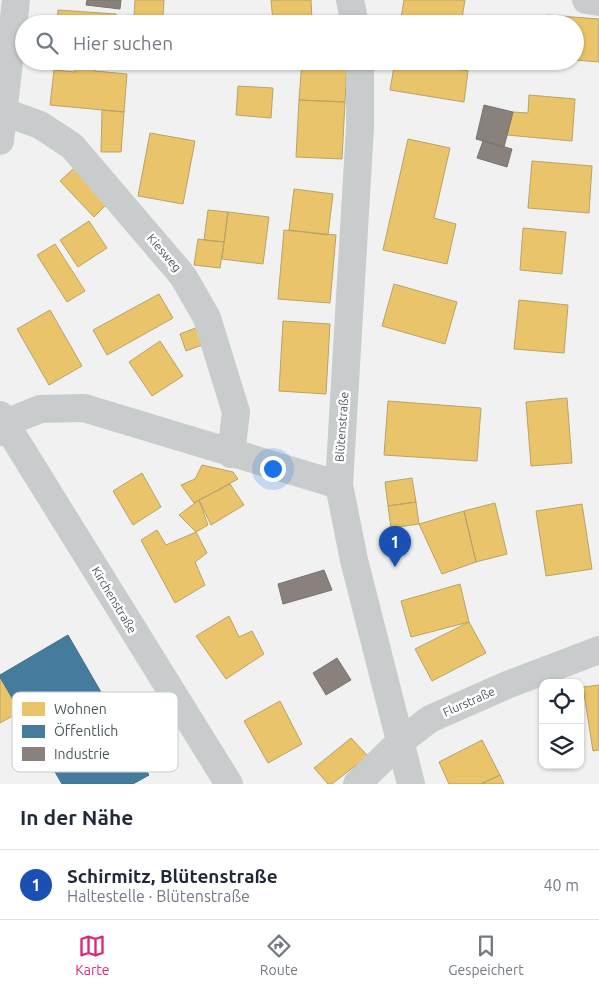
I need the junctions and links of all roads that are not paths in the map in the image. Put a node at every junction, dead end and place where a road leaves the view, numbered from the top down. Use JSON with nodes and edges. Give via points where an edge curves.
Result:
{"nodes":[{"id":1,"x":16,"y":0,"type":"edge"},
{"id":2,"x":350,"y":0,"type":"edge"},
{"id":3,"x":586,"y":0,"type":"edge"},
{"id":4,"x":599,"y":2,"type":"edge"},
{"id":5,"x":353,"y":15,"type":"edge"},
{"id":6,"x":360,"y":70,"type":"edge"},
{"id":7,"x":4,"y":112,"type":"junction"},
{"id":8,"x":0,"y":141,"type":"edge"},
{"id":9,"x":2,"y":423,"type":"edge"},
{"id":10,"x":231,"y":454,"type":"junction"},
{"id":11,"x":339,"y":485,"type":"junction"},
{"id":12,"x":599,"y":650,"type":"edge"},
{"id":13,"x":171,"y":692,"type":"edge"},
{"id":14,"x":178,"y":703,"type":"edge"},
{"id":15,"x":400,"y":742,"type":"junction"},
{"id":16,"x":230,"y":784,"type":"edge"},
{"id":17,"x":357,"y":784,"type":"edge"},
{"id":18,"x":411,"y":784,"type":"edge"}],
"edges":[{"from":1,"to":7,"type":"street"},
{"from":2,"to":5,"type":"street"},
{"from":3,"to":4,"type":"street"},
{"from":6,"to":11,"type":"street","name":"Blütenstraße"},
{"from":7,"to":8,"type":"street"},
{"from":7,"to":10,"type":"street","name":"Kiesweg","via":[[40,125],[72,146],[184,276],[207,318],[236,412]]},
{"from":9,"to":10,"type":"street","via":[[40,409],[84,408]]},
{"from":9,"to":13,"type":"street","name":"Kirchenstraße"},
{"from":10,"to":11,"type":"street"},
{"from":11,"to":15,"type":"street","name":"Blütenstraße","via":[[354,560]]},
{"from":12,"to":15,"type":"street","name":"Flurstraße","via":[[430,719]]},
{"from":14,"to":16,"type":"street","name":"Kirchenstraße"},
{"from":15,"to":17,"type":"street","name":"Flurstraße"},
{"from":15,"to":18,"type":"street","name":"Blütenstraße"}]}
